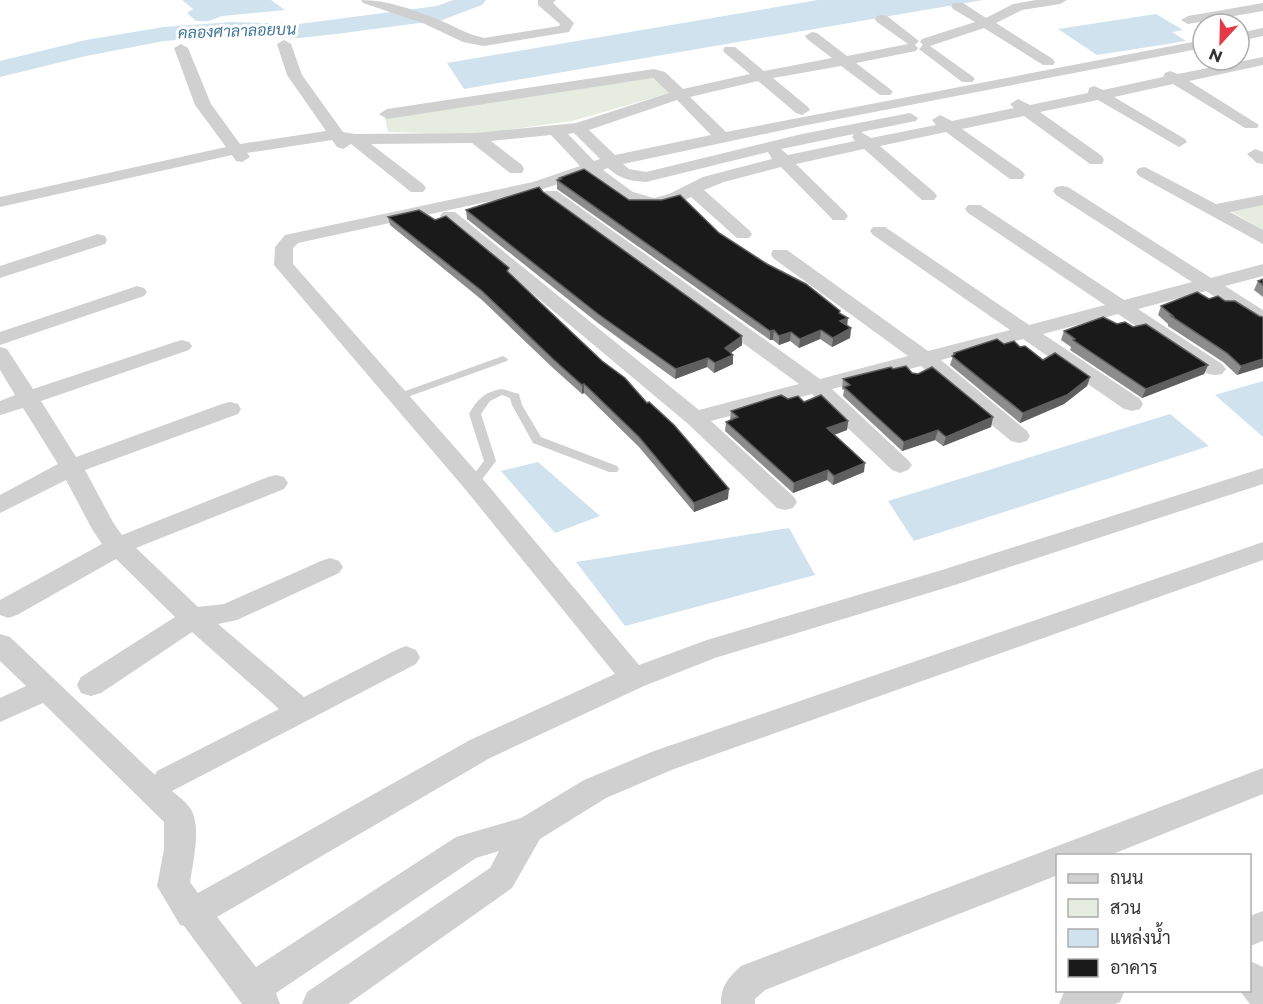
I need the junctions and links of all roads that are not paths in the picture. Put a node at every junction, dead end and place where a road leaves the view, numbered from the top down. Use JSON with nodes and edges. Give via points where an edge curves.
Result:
{"nodes":[{"id":1,"x":368,"y":0,"type":"edge"},
{"id":2,"x":549,"y":0,"type":"edge"},
{"id":3,"x":1060,"y":0,"type":"edge"},
{"id":4,"x":1208,"y":4,"type":"dead end"},
{"id":5,"x":958,"y":6,"type":"dead end"},
{"id":6,"x":1263,"y":7,"type":"edge"},
{"id":7,"x":1223,"y":12,"type":"edge"},
{"id":8,"x":1231,"y":12,"type":"edge"},
{"id":9,"x":882,"y":19,"type":"dead end"},
{"id":10,"x":1191,"y":19,"type":"edge"},
{"id":11,"x":1188,"y":20,"type":"dead end"},
{"id":12,"x":984,"y":24,"type":"junction"},
{"id":13,"x":812,"y":36,"type":"dead end"},
{"id":14,"x":284,"y":44,"type":"dead end"},
{"id":15,"x":919,"y":45,"type":"junction"},
{"id":16,"x":1191,"y":46,"type":"edge"},
{"id":17,"x":181,"y":48,"type":"dead end"},
{"id":18,"x":730,"y":50,"type":"dead end"},
{"id":19,"x":844,"y":62,"type":"junction"},
{"id":20,"x":1048,"y":62,"type":"dead end"},
{"id":21,"x":1191,"y":62,"type":"edge"},
{"id":22,"x":1157,"y":69,"type":"junction"},
{"id":23,"x":1198,"y":72,"type":"edge"},
{"id":24,"x":762,"y":76,"type":"junction"},
{"id":25,"x":968,"y":79,"type":"dead end"},
{"id":26,"x":1175,"y":79,"type":"junction"},
{"id":27,"x":1081,"y":84,"type":"junction"},
{"id":28,"x":885,"y":92,"type":"dead end"},
{"id":29,"x":1099,"y":94,"type":"junction"},
{"id":30,"x":677,"y":95,"type":"junction"},
{"id":31,"x":1009,"y":98,"type":"junction"},
{"id":32,"x":990,"y":102,"type":"dead end"},
{"id":33,"x":954,"y":109,"type":"dead end"},
{"id":34,"x":802,"y":110,"type":"dead end"},
{"id":35,"x":1027,"y":110,"type":"junction"},
{"id":36,"x":931,"y":113,"type":"junction"},
{"id":37,"x":387,"y":114,"type":"dead end"},
{"id":38,"x":1251,"y":125,"type":"dead end"},
{"id":39,"x":948,"y":126,"type":"junction"},
{"id":40,"x":578,"y":128,"type":"junction"},
{"id":41,"x":852,"y":129,"type":"junction"},
{"id":42,"x":556,"y":131,"type":"junction"},
{"id":43,"x":718,"y":134,"type":"dead end"},
{"id":44,"x":476,"y":138,"type":"junction"},
{"id":45,"x":344,"y":140,"type":"junction"},
{"id":46,"x":1179,"y":142,"type":"dead end"},
{"id":47,"x":868,"y":144,"type":"junction"},
{"id":48,"x":770,"y":147,"type":"junction"},
{"id":49,"x":240,"y":153,"type":"junction"},
{"id":50,"x":1096,"y":160,"type":"dead end"},
{"id":51,"x":612,"y":161,"type":"junction"},
{"id":52,"x":785,"y":161,"type":"junction"},
{"id":53,"x":516,"y":169,"type":"dead end"},
{"id":54,"x":591,"y":169,"type":"junction"},
{"id":55,"x":1145,"y":172,"type":"dead end"},
{"id":56,"x":1016,"y":175,"type":"dead end"},
{"id":57,"x":417,"y":188,"type":"dead end"},
{"id":58,"x":692,"y":189,"type":"junction"},
{"id":59,"x":1062,"y":191,"type":"dead end"},
{"id":60,"x":551,"y":195,"type":"edge"},
{"id":61,"x":928,"y":196,"type":"dead end"},
{"id":62,"x":1263,"y":200,"type":"edge"},
{"id":63,"x":0,"y":202,"type":"edge"},
{"id":64,"x":974,"y":209,"type":"dead end"},
{"id":65,"x":0,"y":210,"type":"edge"},
{"id":66,"x":1214,"y":210,"type":"junction"},
{"id":67,"x":449,"y":216,"type":"edge"},
{"id":68,"x":839,"y":216,"type":"dead end"},
{"id":69,"x":879,"y":231,"type":"dead end"},
{"id":70,"x":743,"y":234,"type":"dead end"},
{"id":71,"x":1263,"y":238,"type":"edge"},
{"id":72,"x":98,"y":240,"type":"dead end"},
{"id":73,"x":780,"y":254,"type":"dead end"},
{"id":74,"x":1263,"y":270,"type":"edge"},
{"id":75,"x":0,"y":272,"type":"edge"},
{"id":76,"x":1207,"y":284,"type":"junction"},
{"id":77,"x":137,"y":292,"type":"dead end"},
{"id":78,"x":1124,"y":308,"type":"junction"},
{"id":79,"x":1263,"y":319,"type":"edge"},
{"id":80,"x":1029,"y":332,"type":"junction"},
{"id":81,"x":0,"y":339,"type":"edge"},
{"id":82,"x":182,"y":346,"type":"dead end"},
{"id":83,"x":0,"y":353,"type":"edge"},
{"id":84,"x":503,"y":359,"type":"dead end"},
{"id":85,"x":926,"y":359,"type":"junction"},
{"id":86,"x":1215,"y":369,"type":"dead end"},
{"id":87,"x":817,"y":387,"type":"junction"},
{"id":88,"x":398,"y":397,"type":"junction"},
{"id":89,"x":29,"y":399,"type":"junction"},
{"id":90,"x":1132,"y":404,"type":"dead end"},
{"id":91,"x":0,"y":408,"type":"edge"},
{"id":92,"x":230,"y":409,"type":"dead end"},
{"id":93,"x":695,"y":418,"type":"junction"},
{"id":94,"x":1019,"y":436,"type":"dead end"},
{"id":95,"x":900,"y":465,"type":"dead end"},
{"id":96,"x":71,"y":467,"type":"junction"},
{"id":97,"x":613,"y":469,"type":"dead end"},
{"id":98,"x":1263,"y":476,"type":"edge"},
{"id":99,"x":276,"y":483,"type":"dead end"},
{"id":100,"x":472,"y":483,"type":"junction"},
{"id":101,"x":785,"y":502,"type":"dead end"},
{"id":102,"x":0,"y":505,"type":"edge"},
{"id":103,"x":118,"y":546,"type":"junction"},
{"id":104,"x":1263,"y":551,"type":"edge"},
{"id":105,"x":330,"y":567,"type":"dead end"},
{"id":106,"x":8,"y":608,"type":"dead end"},
{"id":107,"x":193,"y":618,"type":"junction"},
{"id":108,"x":0,"y":644,"type":"edge"},
{"id":109,"x":406,"y":657,"type":"dead end"},
{"id":110,"x":634,"y":678,"type":"junction"},
{"id":111,"x":91,"y":685,"type":"dead end"},
{"id":112,"x":47,"y":689,"type":"junction"},
{"id":113,"x":0,"y":711,"type":"edge"},
{"id":114,"x":301,"y":711,"type":"junction"},
{"id":115,"x":168,"y":780,"type":"dead end"},
{"id":116,"x":1263,"y":781,"type":"edge"},
{"id":117,"x":529,"y":829,"type":"junction"},
{"id":118,"x":1073,"y":854,"type":"edge"},
{"id":119,"x":1056,"y":861,"type":"edge"},
{"id":120,"x":192,"y":914,"type":"junction"},
{"id":121,"x":1251,"y":979,"type":"edge"},
{"id":122,"x":1103,"y":992,"type":"edge"},
{"id":123,"x":1263,"y":993,"type":"edge"},
{"id":124,"x":257,"y":996,"type":"edge"},
{"id":125,"x":319,"y":1004,"type":"edge"},
{"id":126,"x":738,"y":1004,"type":"edge"},
{"id":127,"x":1076,"y":1004,"type":"edge"}],
"edges":[{"from":1,"to":2,"type":"street","via":[[484,42],[564,29],[567,23],[543,2]]},
{"from":3,"to":12,"type":"street","via":[[1017,7]]},
{"from":4,"to":7,"type":"street"},
{"from":5,"to":12,"type":"street"},
{"from":6,"to":8,"type":"street"},
{"from":9,"to":15,"type":"street"},
{"from":10,"to":11,"type":"street"},
{"from":12,"to":15,"type":"street"},
{"from":12,"to":20,"type":"street"},
{"from":13,"to":19,"type":"street"},
{"from":14,"to":45,"type":"street","via":[[295,75]]},
{"from":15,"to":19,"type":"street"},
{"from":15,"to":25,"type":"street"},
{"from":16,"to":51,"type":"street"},
{"from":17,"to":49,"type":"street","via":[[203,105]]},
{"from":18,"to":24,"type":"street"},
{"from":19,"to":24,"type":"street"},
{"from":19,"to":28,"type":"street"},
{"from":21,"to":22,"type":"street"},
{"from":22,"to":26,"type":"street"},
{"from":22,"to":27,"type":"street"},
{"from":23,"to":26,"type":"street"},
{"from":24,"to":30,"type":"street"},
{"from":24,"to":34,"type":"street"},
{"from":26,"to":29,"type":"street"},
{"from":26,"to":38,"type":"street"},
{"from":27,"to":29,"type":"street"},
{"from":27,"to":31,"type":"street"},
{"from":29,"to":35,"type":"street"},
{"from":29,"to":46,"type":"street"},
{"from":30,"to":37,"type":"street","via":[[660,75],[639,73]]},
{"from":30,"to":40,"type":"street"},
{"from":30,"to":43,"type":"street"},
{"from":31,"to":32,"type":"street"},
{"from":31,"to":35,"type":"street"},
{"from":33,"to":36,"type":"street"},
{"from":35,"to":39,"type":"street"},
{"from":35,"to":50,"type":"street"},
{"from":36,"to":39,"type":"street"},
{"from":36,"to":41,"type":"street"},
{"from":39,"to":47,"type":"street"},
{"from":39,"to":56,"type":"street"},
{"from":40,"to":42,"type":"street"},
{"from":40,"to":51,"type":"street"},
{"from":41,"to":47,"type":"street"},
{"from":41,"to":48,"type":"street"},
{"from":42,"to":44,"type":"street"},
{"from":42,"to":54,"type":"street"},
{"from":44,"to":45,"type":"street"},
{"from":44,"to":53,"type":"street"},
{"from":45,"to":49,"type":"street"},
{"from":45,"to":57,"type":"street"},
{"from":47,"to":52,"type":"street"},
{"from":47,"to":61,"type":"street"},
{"from":48,"to":51,"type":"street","via":[[646,177],[623,173]]},
{"from":48,"to":52,"type":"street"},
{"from":49,"to":63,"type":"street"},
{"from":49,"to":65,"type":"street"},
{"from":51,"to":54,"type":"street"},
{"from":52,"to":58,"type":"street"},
{"from":52,"to":68,"type":"street"},
{"from":54,"to":58,"type":"street","via":[[627,195],[652,204]]},
{"from":54,"to":88,"type":"street","via":[[537,186],[292,238],[284,247],[284,265]]},
{"from":55,"to":66,"type":"street"},
{"from":58,"to":70,"type":"street"},
{"from":59,"to":76,"type":"street"},
{"from":60,"to":87,"type":"street"},
{"from":62,"to":66,"type":"street"},
{"from":64,"to":78,"type":"street"},
{"from":66,"to":71,"type":"street"},
{"from":67,"to":93,"type":"street"},
{"from":69,"to":80,"type":"street"},
{"from":72,"to":75,"type":"street"},
{"from":73,"to":85,"type":"street"},
{"from":74,"to":76,"type":"street"},
{"from":76,"to":78,"type":"street"},
{"from":76,"to":79,"type":"street"},
{"from":77,"to":81,"type":"street"},
{"from":78,"to":80,"type":"street"},
{"from":78,"to":86,"type":"street"},
{"from":80,"to":85,"type":"street"},
{"from":80,"to":90,"type":"street"},
{"from":82,"to":89,"type":"street"},
{"from":83,"to":89,"type":"street"},
{"from":84,"to":88,"type":"lane"},
{"from":85,"to":87,"type":"street"},
{"from":85,"to":94,"type":"street"},
{"from":87,"to":93,"type":"street"},
{"from":87,"to":95,"type":"street"},
{"from":88,"to":100,"type":"street"},
{"from":89,"to":91,"type":"street"},
{"from":89,"to":96,"type":"street"},
{"from":92,"to":96,"type":"street"},
{"from":93,"to":101,"type":"street"},
{"from":96,"to":102,"type":"street"},
{"from":96,"to":103,"type":"street"},
{"from":97,"to":100,"type":"lane","via":[[537,440],[515,396],[498,392],[488,395],[475,414],[490,461]]},
{"from":98,"to":110,"type":"street","via":[[707,650]]},
{"from":99,"to":103,"type":"street"},
{"from":100,"to":110,"type":"street"},
{"from":103,"to":106,"type":"street"},
{"from":103,"to":107,"type":"street"},
{"from":104,"to":117,"type":"street","via":[[664,760],[595,789]]},
{"from":105,"to":107,"type":"street","via":[[228,613]]},
{"from":107,"to":111,"type":"street"},
{"from":107,"to":114,"type":"street"},
{"from":108,"to":112,"type":"street"},
{"from":109,"to":114,"type":"street"},
{"from":110,"to":120,"type":"street","via":[[480,749]]},
{"from":112,"to":113,"type":"street"},
{"from":112,"to":120,"type":"street","via":[[179,817],[180,849],[173,886]]},
{"from":114,"to":115,"type":"street"},
{"from":116,"to":118,"type":"street"},
{"from":117,"to":124,"type":"street","via":[[467,847]]},
{"from":117,"to":125,"type":"street","via":[[501,878]]},
{"from":119,"to":126,"type":"street","via":[[753,978],[738,992]]},
{"from":120,"to":124,"type":"street"},
{"from":121,"to":123,"type":"street"},
{"from":122,"to":127,"type":"street"}]}
